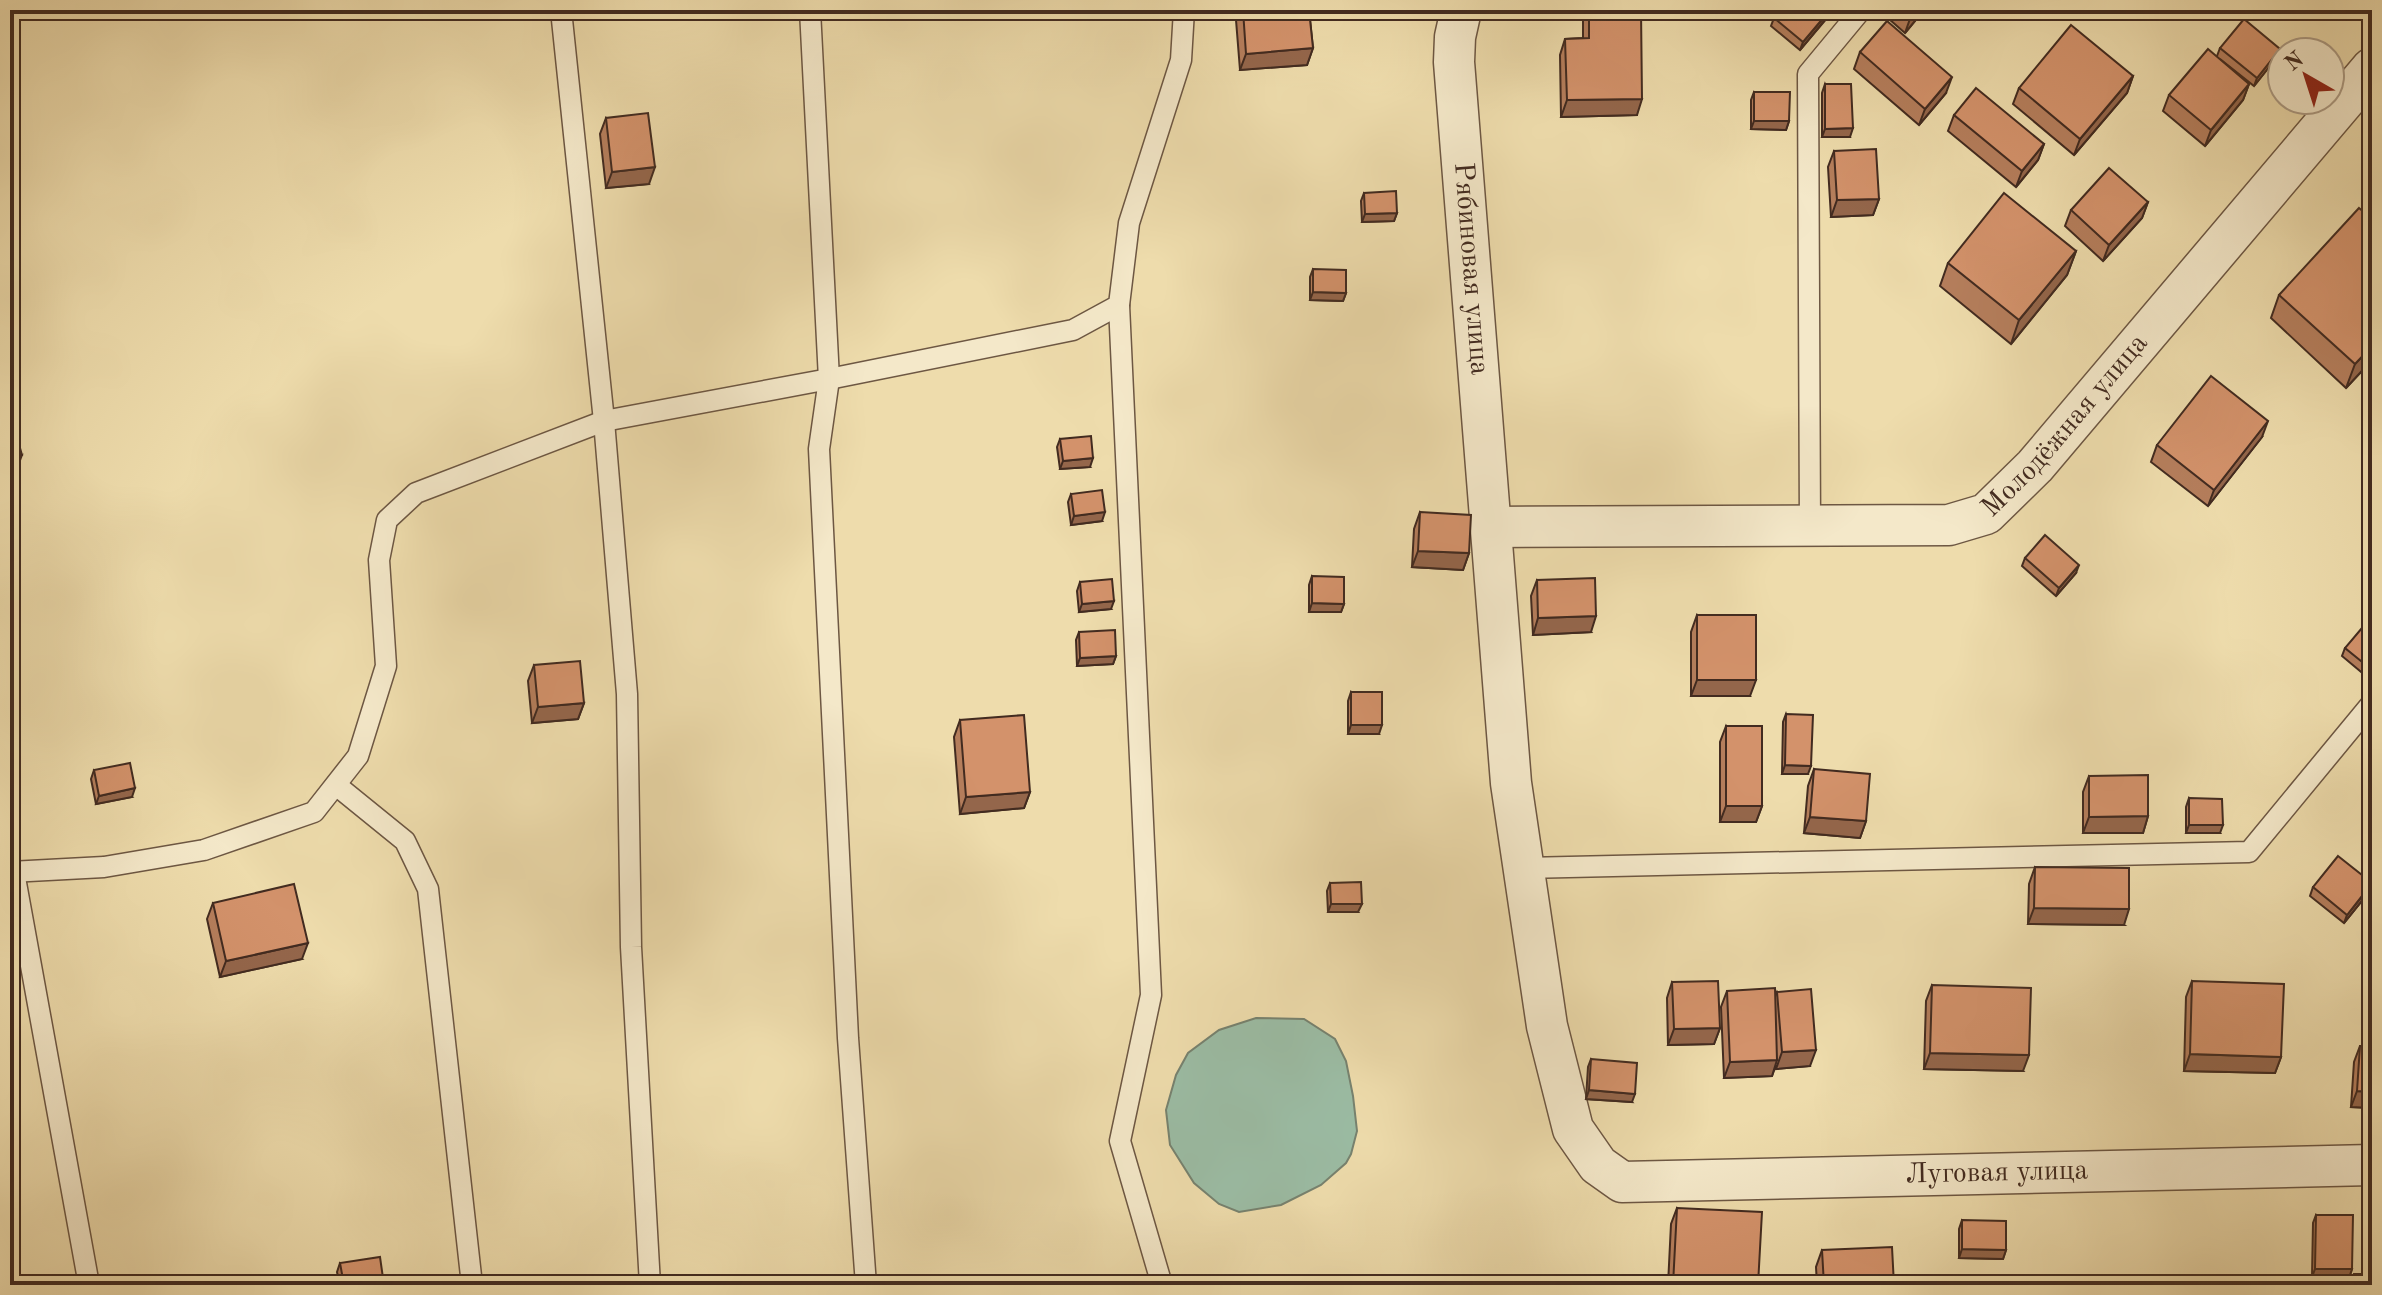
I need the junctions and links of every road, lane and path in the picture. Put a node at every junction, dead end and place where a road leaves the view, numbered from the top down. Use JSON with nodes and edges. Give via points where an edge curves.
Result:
{"nodes":[{"id":1,"x":561,"y":10,"type":"edge"},
{"id":2,"x":810,"y":10,"type":"edge"},
{"id":3,"x":1184,"y":10,"type":"edge"},
{"id":4,"x":1461,"y":10,"type":"edge"},
{"id":5,"x":1861,"y":10,"type":"edge"},
{"id":6,"x":2372,"y":68,"type":"edge"},
{"id":7,"x":1119,"y":305,"type":"junction"},
{"id":8,"x":829,"y":379,"type":"junction"},
{"id":9,"x":604,"y":421,"type":"junction"},
{"id":10,"x":1810,"y":526,"type":"junction"},
{"id":11,"x":1492,"y":527,"type":"junction"},
{"id":12,"x":2372,"y":703,"type":"edge"},
{"id":13,"x":336,"y":785,"type":"junction"},
{"id":14,"x":1524,"y":868,"type":"junction"},
{"id":15,"x":12,"y":872,"type":"edge"},
{"id":16,"x":2372,"y":1165,"type":"edge"},
{"id":17,"x":1622,"y":1182,"type":"joint"},
{"id":18,"x":89,"y":1285,"type":"edge"},
{"id":19,"x":472,"y":1285,"type":"edge"},
{"id":20,"x":650,"y":1285,"type":"edge"},
{"id":21,"x":866,"y":1285,"type":"edge"},
{"id":22,"x":1162,"y":1285,"type":"edge"}],
"edges":[{"from":1,"to":9,"type":"lane"},
{"from":2,"to":8,"type":"lane"},
{"from":3,"to":7,"type":"lane","via":[[1181,60],[1129,223]]},
{"from":4,"to":11,"type":"street","name":"Рябиновая улица","via":[[1454,62]]},
{"from":5,"to":10,"type":"lane","via":[[1808,74]]},
{"from":6,"to":10,"type":"street","name":"Молодёжная улица","via":[[2035,466],[1986,514],[1949,525]]},
{"from":7,"to":8,"type":"lane","via":[[1073,330]]},
{"from":7,"to":22,"type":"lane","via":[[1151,995],[1120,1141]]},
{"from":8,"to":9,"type":"lane"},
{"from":8,"to":21,"type":"lane","via":[[819,449],[848,1038]]},
{"from":9,"to":13,"type":"lane","via":[[416,493],[387,520],[379,560],[386,666],[358,756]]},
{"from":9,"to":20,"type":"lane","via":[[627,694],[631,947]]},
{"from":10,"to":11,"type":"street","name":"Молодёжная улица"},
{"from":11,"to":14,"type":"street","name":"Рябиновая улица","via":[[1511,783]]},
{"from":12,"to":14,"type":"lane","via":[[2249,852]]},
{"from":13,"to":15,"type":"lane","via":[[314,812],[204,850],[104,867]]},
{"from":13,"to":19,"type":"lane","via":[[405,841],[428,889]]},
{"from":14,"to":17,"type":"street","name":"Рябиновая улица","via":[[1547,1026],[1573,1129],[1598,1165]]},
{"from":15,"to":18,"type":"lane"},
{"from":16,"to":17,"type":"street","name":"Луговая улица"}]}
